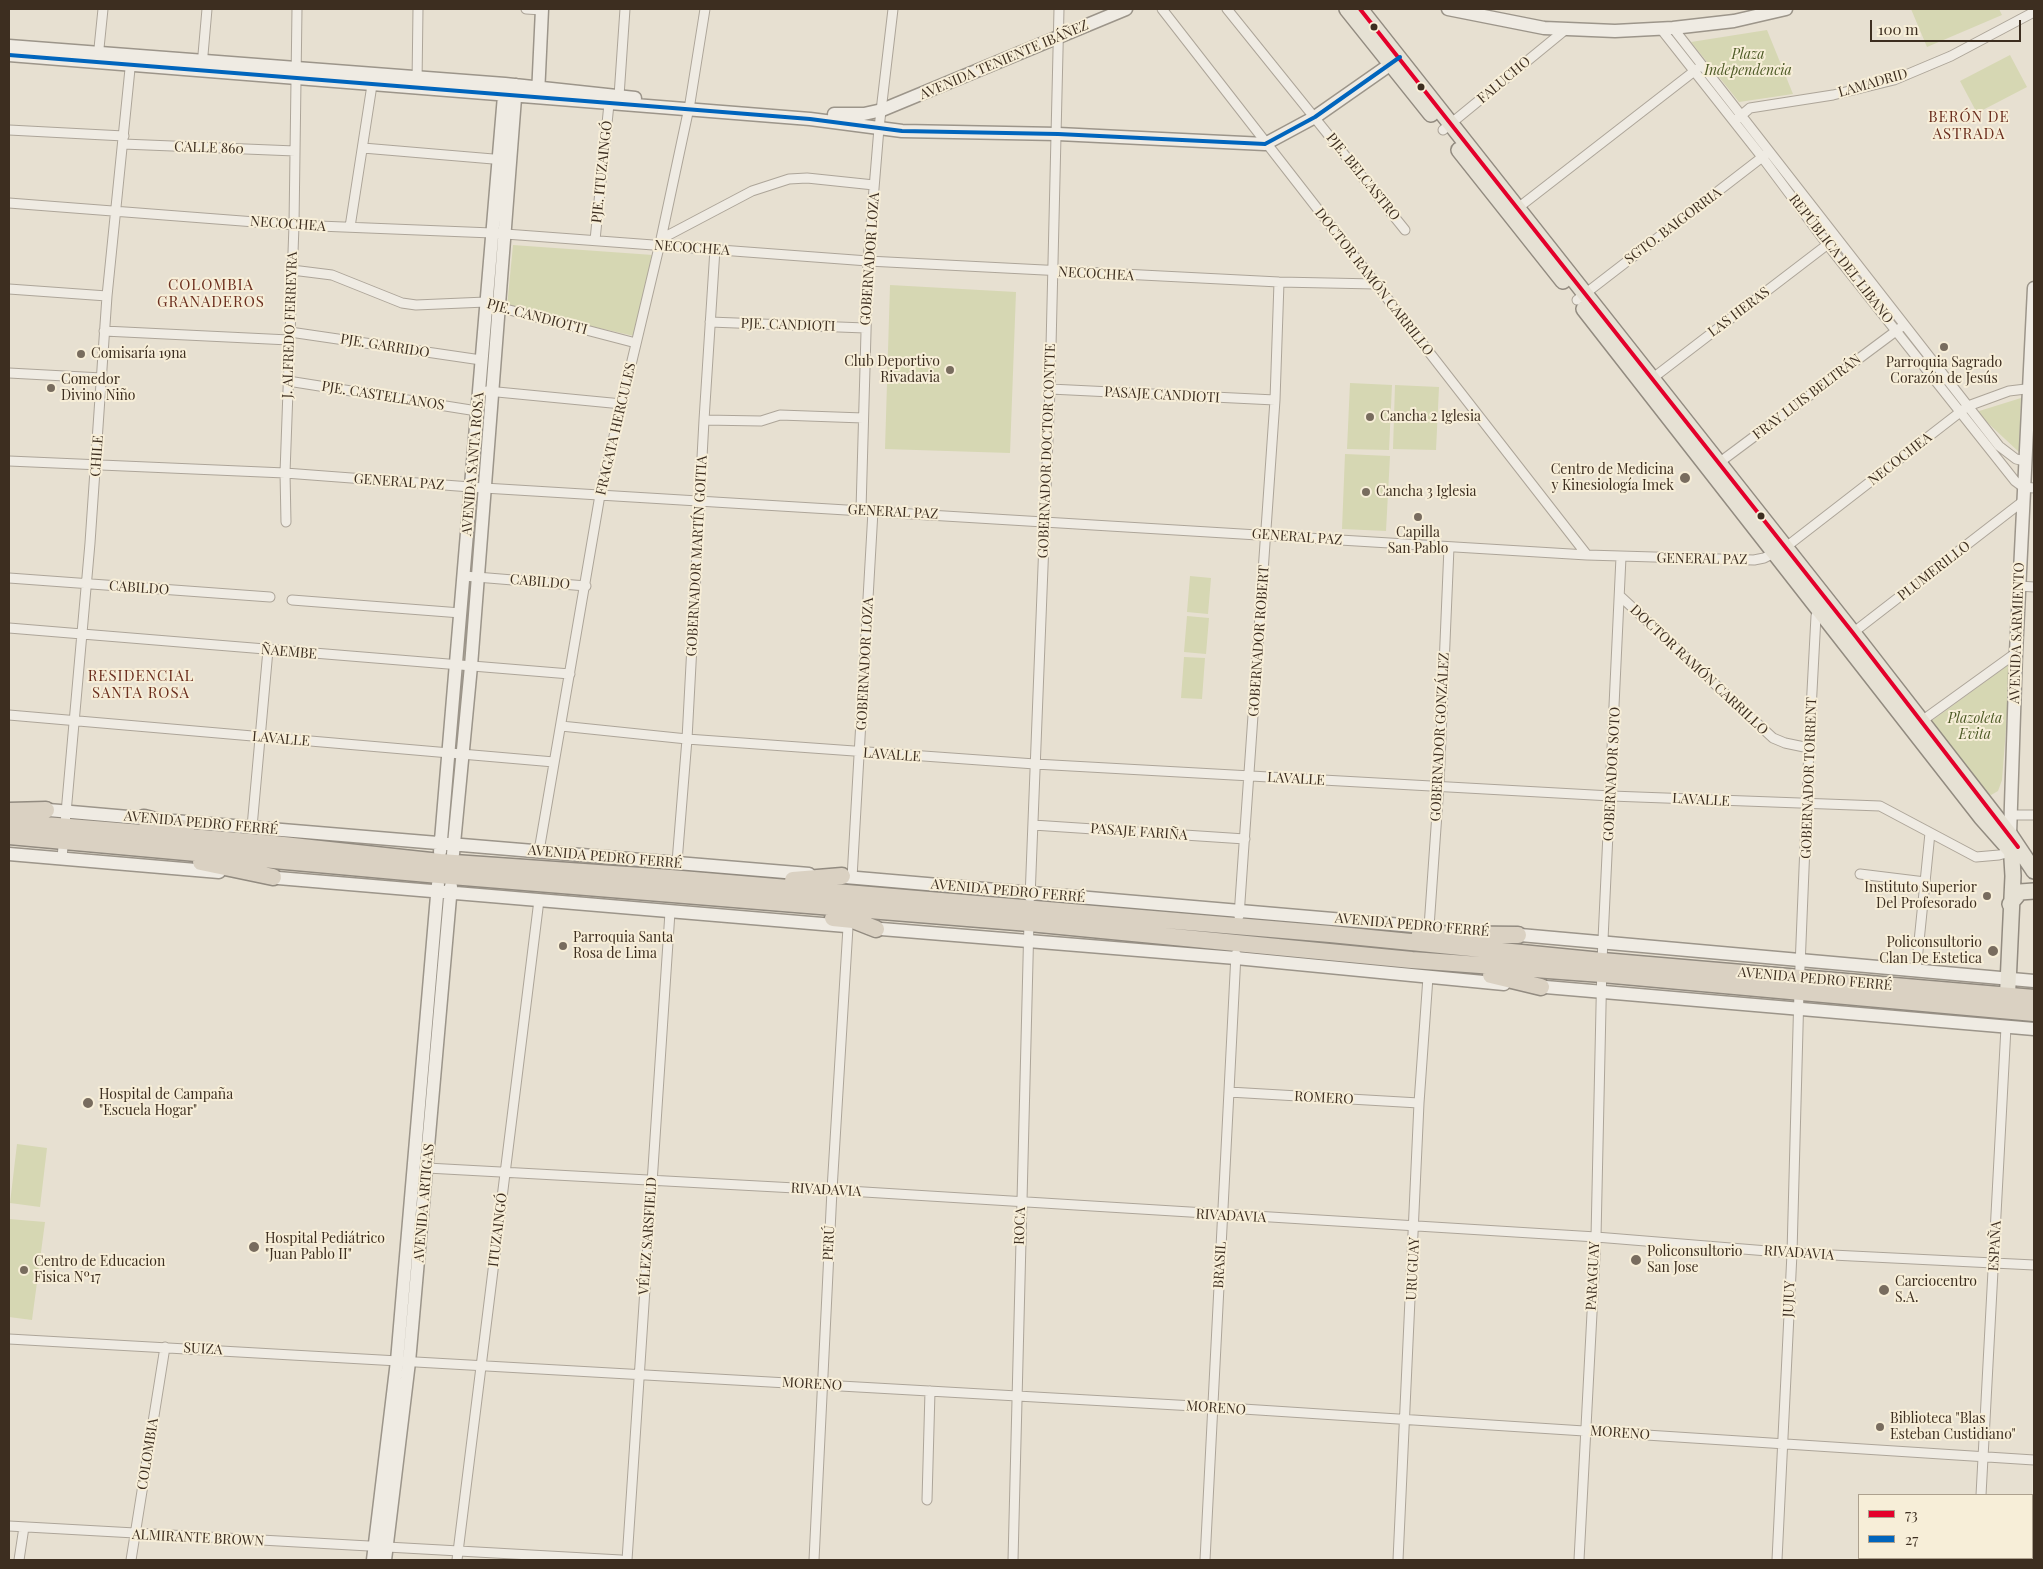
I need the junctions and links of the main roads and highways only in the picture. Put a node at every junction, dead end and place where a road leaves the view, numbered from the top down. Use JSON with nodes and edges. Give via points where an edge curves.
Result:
{"nodes":[{"id":1,"x":542,"y":9,"type":"edge"},
{"id":2,"x":1126,"y":9,"type":"edge"},
{"id":3,"x":1347,"y":9,"type":"edge"},
{"id":4,"x":1360,"y":9,"type":"edge"},
{"id":5,"x":1448,"y":9,"type":"edge"},
{"id":6,"x":1786,"y":9,"type":"edge"},
{"id":7,"x":9,"y":46,"type":"edge"},
{"id":8,"x":9,"y":55,"type":"edge"},
{"id":9,"x":98,"y":57,"type":"junction"},
{"id":10,"x":1396,"y":61,"type":"junction"},
{"id":11,"x":297,"y":73,"type":"junction"},
{"id":12,"x":417,"y":83,"type":"junction"},
{"id":13,"x":510,"y":90,"type":"junction"},
{"id":14,"x":538,"y":92,"type":"junction"},
{"id":15,"x":689,"y":106,"type":"junction"},
{"id":16,"x":2034,"y":288,"type":"edge"},
{"id":17,"x":492,"y":304,"type":"junction"},
{"id":18,"x":2031,"y":388,"type":"edge"},
{"id":19,"x":485,"y":391,"type":"junction"},
{"id":20,"x":2029,"y":488,"type":"edge"},
{"id":21,"x":1917,"y":724,"type":"junction"},
{"id":22,"x":9,"y":807,"type":"edge"},
{"id":23,"x":46,"y":810,"type":"junction"},
{"id":24,"x":9,"y":811,"type":"edge"},
{"id":25,"x":144,"y":818,"type":"junction"},
{"id":26,"x":9,"y":822,"type":"edge"},
{"id":27,"x":65,"y":826,"type":"junction"},
{"id":28,"x":2010,"y":835,"type":"junction"},
{"id":29,"x":9,"y":836,"type":"edge"},
{"id":30,"x":274,"y":844,"type":"junction"},
{"id":31,"x":448,"y":845,"type":"junction"},
{"id":32,"x":120,"y":846,"type":"junction"},
{"id":33,"x":2016,"y":850,"type":"junction"},
{"id":34,"x":9,"y":854,"type":"edge"},
{"id":35,"x":446,"y":869,"type":"junction"},
{"id":36,"x":2034,"y":871,"type":"edge"},
{"id":37,"x":273,"y":877,"type":"junction"},
{"id":38,"x":847,"y":877,"type":"junction"},
{"id":39,"x":669,"y":886,"type":"junction"},
{"id":40,"x":2034,"y":891,"type":"edge"},
{"id":41,"x":444,"y":892,"type":"junction"},
{"id":42,"x":2010,"y":904,"type":"junction"},
{"id":43,"x":876,"y":929,"type":"junction"},
{"id":44,"x":1330,"y":934,"type":"junction"},
{"id":45,"x":1518,"y":934,"type":"junction"},
{"id":46,"x":1237,"y":942,"type":"junction"},
{"id":47,"x":1412,"y":960,"type":"junction"},
{"id":48,"x":1602,"y":968,"type":"junction"},
{"id":49,"x":2008,"y":979,"type":"junction"},
{"id":50,"x":2034,"y":981,"type":"edge"},
{"id":51,"x":1541,"y":987,"type":"junction"},
{"id":52,"x":2034,"y":998,"type":"edge"},
{"id":53,"x":2007,"y":1011,"type":"junction"},
{"id":54,"x":2034,"y":1013,"type":"edge"},
{"id":55,"x":2034,"y":1029,"type":"edge"},
{"id":56,"x":403,"y":1361,"type":"junction"},
{"id":57,"x":380,"y":1554,"type":"edge"}],
"edges":[{"from":1,"to":14,"type":"main road"},
{"from":2,"to":15,"type":"main road","name":"AVENIDA TENIENTE IBÁÑEZ","via":[[882,110],[840,114]]},
{"from":3,"to":10,"type":"main road"},
{"from":4,"to":10,"type":"main road"},
{"from":5,"to":6,"type":"main road","via":[[1565,30],[1616,31],[1734,21]]},
{"from":7,"to":9,"type":"main road"},
{"from":8,"to":9,"type":"main road"},
{"from":9,"to":11,"type":"main road"},
{"from":10,"to":15,"type":"main road","via":[[1315,118],[1264,144],[1058,134],[902,131]]},
{"from":10,"to":21,"type":"main road"},
{"from":11,"to":12,"type":"main road"},
{"from":11,"to":12,"type":"main road","via":[[372,85]]},
{"from":12,"to":13,"type":"main road"},
{"from":13,"to":14,"type":"main road"},
{"from":13,"to":17,"type":"main road","name":"AVENIDA SANTA ROSA"},
{"from":14,"to":15,"type":"main road"},
{"from":16,"to":18,"type":"main road","name":"AVENIDA SARMIENTO"},
{"from":17,"to":19,"type":"main road","name":"AVENIDA SANTA ROSA"},
{"from":17,"to":19,"type":"main road","name":"AVENIDA SANTA ROSA","via":[[481,360]]},
{"from":18,"to":20,"type":"main road","name":"AVENIDA SARMIENTO","via":[[2025,461]]},
{"from":19,"to":31,"type":"main road","name":"AVENIDA SANTA ROSA","via":[[484,488],[464,754]]},
{"from":19,"to":31,"type":"main road","name":"AVENIDA SANTA ROSA","via":[[477,411],[470,487],[450,753]]},
{"from":20,"to":28,"type":"main road","name":"AVENIDA SARMIENTO","via":[[2022,502]]},
{"from":21,"to":28,"type":"main road"},
{"from":21,"to":33,"type":"main road","via":[[1981,817]]},
{"from":22,"to":23,"type":"main road","name":"AVENIDA PEDRO FERRÉ"},
{"from":23,"to":24,"type":"highway"},
{"from":23,"to":27,"type":"main road","name":"AVENIDA PEDRO FERRÉ"},
{"from":25,"to":27,"type":"main road","name":"AVENIDA PEDRO FERRÉ"},
{"from":25,"to":30,"type":"highway","via":[[190,830]]},
{"from":25,"to":31,"type":"main road","name":"AVENIDA PEDRO FERRÉ"},
{"from":26,"to":27,"type":"highway","name":"AVENIDA PEDRO FERRÉ"},
{"from":27,"to":29,"type":"highway","name":"AVENIDA PEDRO FERRÉ"},
{"from":27,"to":30,"type":"highway","name":"AVENIDA PEDRO FERRÉ"},
{"from":27,"to":32,"type":"highway","name":"AVENIDA PEDRO FERRÉ"},
{"from":28,"to":33,"type":"main road","name":"AVENIDA SARMIENTO"},
{"from":30,"to":35,"type":"highway","name":"AVENIDA PEDRO FERRÉ"},
{"from":31,"to":35,"type":"main road","name":"AVENIDA ARTIGAS"},
{"from":31,"to":38,"type":"main road","name":"AVENIDA PEDRO FERRÉ"},
{"from":32,"to":35,"type":"highway","name":"AVENIDA PEDRO FERRÉ"},
{"from":32,"to":37,"type":"highway"},
{"from":33,"to":36,"type":"main road"},
{"from":33,"to":42,"type":"main road","name":"AVENIDA SARMIENTO"},
{"from":34,"to":37,"type":"main road","name":"AVENIDA PEDRO FERRÉ"},
{"from":35,"to":39,"type":"highway","name":"AVENIDA PEDRO FERRÉ"},
{"from":35,"to":41,"type":"main road","name":"AVENIDA ARTIGAS"},
{"from":37,"to":41,"type":"main road","name":"AVENIDA PEDRO FERRÉ"},
{"from":38,"to":39,"type":"highway"},
{"from":38,"to":45,"type":"main road","name":"AVENIDA PEDRO FERRÉ"},
{"from":39,"to":43,"type":"highway","via":[[765,912],[853,920]]},
{"from":39,"to":46,"type":"highway","name":"AVENIDA PEDRO FERRÉ","via":[[1029,916]]},
{"from":40,"to":42,"type":"main road","via":[[2020,892]]},
{"from":41,"to":43,"type":"main road","name":"AVENIDA PEDRO FERRÉ"},
{"from":41,"to":56,"type":"main road","name":"AVENIDA ARTIGAS"},
{"from":41,"to":56,"type":"main road","name":"AVENIDA ARTIGAS","via":[[427,1168]]},
{"from":42,"to":49,"type":"main road","name":"AVENIDA SARMIENTO"},
{"from":43,"to":46,"type":"main road","name":"AVENIDA PEDRO FERRÉ","via":[[1028,940]]},
{"from":44,"to":45,"type":"highway"},
{"from":44,"to":46,"type":"highway","name":"AVENIDA PEDRO FERRÉ"},
{"from":44,"to":48,"type":"highway","name":"AVENIDA PEDRO FERRÉ"},
{"from":45,"to":49,"type":"main road","name":"AVENIDA PEDRO FERRÉ"},
{"from":46,"to":47,"type":"highway","name":"AVENIDA PEDRO FERRÉ"},
{"from":46,"to":51,"type":"main road","name":"AVENIDA PEDRO FERRÉ","via":[[1428,977]]},
{"from":47,"to":48,"type":"highway","name":"AVENIDA PEDRO FERRÉ"},
{"from":47,"to":51,"type":"highway"},
{"from":48,"to":53,"type":"highway","name":"AVENIDA PEDRO FERRÉ","via":[[1800,984]]},
{"from":49,"to":50,"type":"main road","name":"AVENIDA PEDRO FERRÉ"},
{"from":49,"to":53,"type":"main road","name":"AVENIDA SARMIENTO"},
{"from":51,"to":53,"type":"main road","name":"AVENIDA PEDRO FERRÉ","via":[[1799,1008]]},
{"from":52,"to":53,"type":"highway"},
{"from":53,"to":54,"type":"highway"},
{"from":53,"to":55,"type":"main road"},
{"from":56,"to":57,"type":"main road","name":"AVENIDA ARTIGAS"}]}
